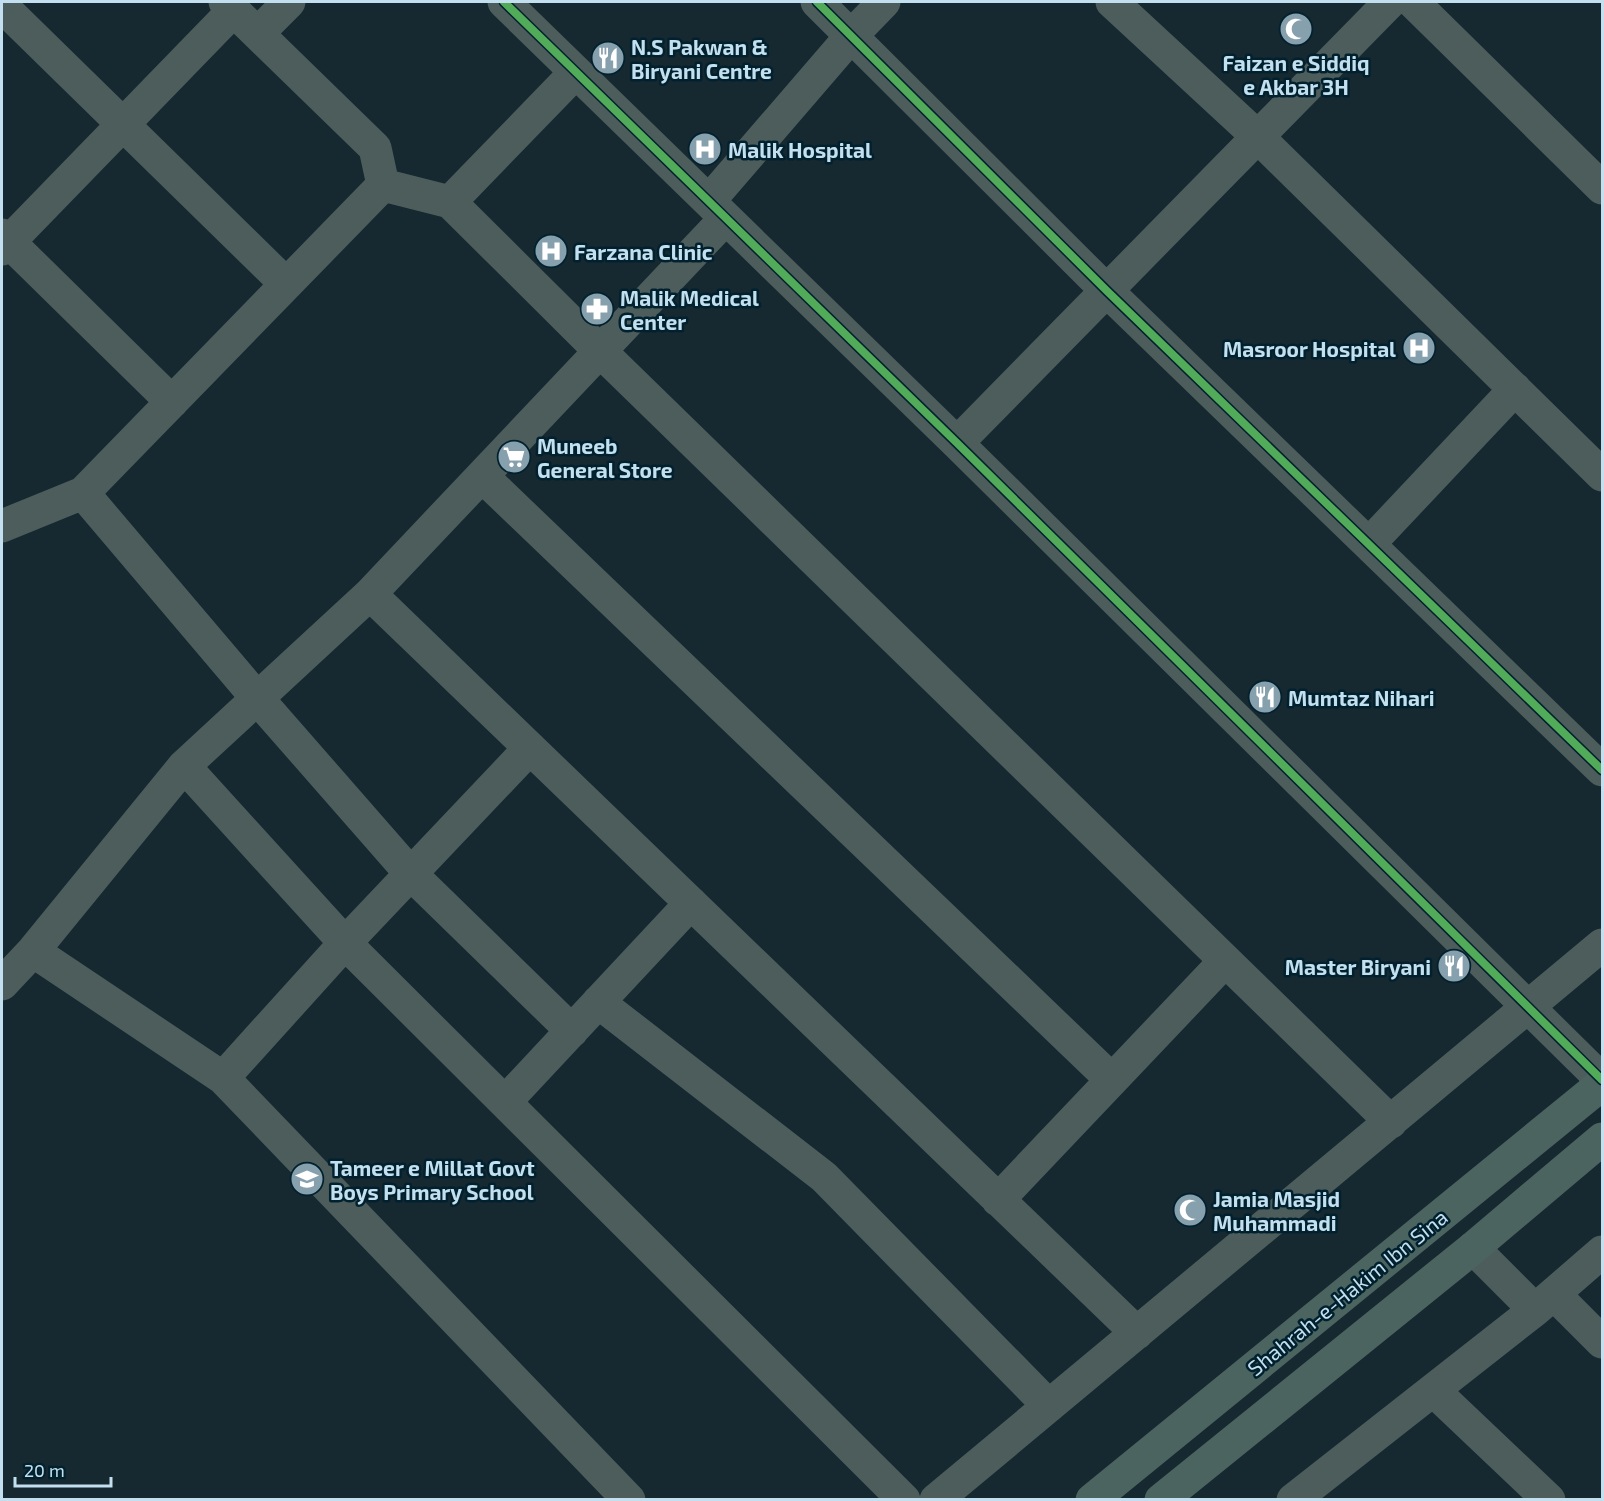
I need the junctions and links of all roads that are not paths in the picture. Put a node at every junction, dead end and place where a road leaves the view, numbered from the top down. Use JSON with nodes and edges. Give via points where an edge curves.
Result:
{"nodes":[{"id":1,"x":289,"y":2,"type":"edge"},
{"id":2,"x":504,"y":2,"type":"edge"},
{"id":3,"x":817,"y":2,"type":"edge"},
{"id":4,"x":884,"y":2,"type":"edge"},
{"id":5,"x":1112,"y":2,"type":"edge"},
{"id":6,"x":1390,"y":2,"type":"edge"},
{"id":7,"x":1413,"y":2,"type":"edge"},
{"id":8,"x":2,"y":6,"type":"edge"},
{"id":9,"x":230,"y":6,"type":"edge"},
{"id":10,"x":258,"y":33,"type":"junction"},
{"id":11,"x":852,"y":35,"type":"junction"},
{"id":12,"x":576,"y":72,"type":"junction"},
{"id":13,"x":123,"y":124,"type":"junction"},
{"id":14,"x":1258,"y":137,"type":"junction"},
{"id":15,"x":383,"y":185,"type":"junction"},
{"id":16,"x":1602,"y":188,"type":"edge"},
{"id":17,"x":450,"y":202,"type":"junction"},
{"id":18,"x":717,"y":210,"type":"junction"},
{"id":19,"x":4,"y":242,"type":"edge"},
{"id":20,"x":286,"y":284,"type":"junction"},
{"id":21,"x":1107,"y":291,"type":"junction"},
{"id":22,"x":600,"y":351,"type":"junction"},
{"id":23,"x":1515,"y":389,"type":"junction"},
{"id":24,"x":172,"y":402,"type":"junction"},
{"id":25,"x":957,"y":443,"type":"junction"},
{"id":26,"x":1602,"y":475,"type":"edge"},
{"id":27,"x":482,"y":476,"type":"junction"},
{"id":28,"x":83,"y":493,"type":"junction"},
{"id":29,"x":2,"y":526,"type":"edge"},
{"id":30,"x":1369,"y":544,"type":"junction"},
{"id":31,"x":370,"y":594,"type":"junction"},
{"id":32,"x":257,"y":698,"type":"junction"},
{"id":33,"x":530,"y":748,"type":"junction"},
{"id":34,"x":184,"y":766,"type":"junction"},
{"id":35,"x":1602,"y":770,"type":"edge"},
{"id":36,"x":411,"y":874,"type":"junction"},
{"id":37,"x":691,"y":903,"type":"junction"},
{"id":38,"x":345,"y":943,"type":"junction"},
{"id":39,"x":1602,"y":945,"type":"edge"},
{"id":40,"x":33,"y":951,"type":"junction"},
{"id":41,"x":1225,"y":961,"type":"junction"},
{"id":42,"x":2,"y":984,"type":"edge"},
{"id":43,"x":598,"y":1002,"type":"junction"},
{"id":44,"x":1530,"y":1007,"type":"junction"},
{"id":45,"x":572,"y":1030,"type":"junction"},
{"id":46,"x":223,"y":1078,"type":"junction"},
{"id":47,"x":1112,"y":1080,"type":"junction"},
{"id":48,"x":1602,"y":1082,"type":"edge"},
{"id":49,"x":505,"y":1102,"type":"junction"},
{"id":50,"x":1391,"y":1122,"type":"junction"},
{"id":51,"x":1602,"y":1139,"type":"edge"},
{"id":52,"x":998,"y":1200,"type":"junction"},
{"id":53,"x":1473,"y":1248,"type":"junction"},
{"id":54,"x":1602,"y":1252,"type":"edge"},
{"id":55,"x":1544,"y":1302,"type":"junction"},
{"id":56,"x":1137,"y":1333,"type":"junction"},
{"id":57,"x":1602,"y":1342,"type":"edge"},
{"id":58,"x":1433,"y":1390,"type":"junction"},
{"id":59,"x":1049,"y":1406,"type":"junction"},
{"id":60,"x":1302,"y":1497,"type":"edge"},
{"id":61,"x":628,"y":1500,"type":"edge"},
{"id":62,"x":904,"y":1500,"type":"edge"},
{"id":63,"x":936,"y":1500,"type":"edge"},
{"id":64,"x":1092,"y":1500,"type":"edge"},
{"id":65,"x":1161,"y":1500,"type":"edge"},
{"id":66,"x":1549,"y":1500,"type":"edge"}],
"edges":[{"from":1,"to":10,"type":"street"},
{"from":2,"to":12,"type":"street"},
{"from":3,"to":11,"type":"street"},
{"from":4,"to":11,"type":"street"},
{"from":5,"to":14,"type":"street"},
{"from":6,"to":14,"type":"street"},
{"from":7,"to":16,"type":"street"},
{"from":8,"to":13,"type":"street"},
{"from":9,"to":10,"type":"street"},
{"from":9,"to":13,"type":"street"},
{"from":10,"to":15,"type":"street","via":[[375,148]]},
{"from":11,"to":18,"type":"street"},
{"from":11,"to":21,"type":"street"},
{"from":12,"to":17,"type":"street"},
{"from":12,"to":18,"type":"street"},
{"from":13,"to":19,"type":"street"},
{"from":13,"to":20,"type":"street"},
{"from":14,"to":21,"type":"street"},
{"from":14,"to":23,"type":"street"},
{"from":15,"to":17,"type":"street"},
{"from":15,"to":20,"type":"street"},
{"from":17,"to":22,"type":"street"},
{"from":18,"to":22,"type":"street"},
{"from":18,"to":25,"type":"street"},
{"from":19,"to":24,"type":"street"},
{"from":20,"to":24,"type":"street"},
{"from":21,"to":25,"type":"street"},
{"from":21,"to":30,"type":"street"},
{"from":22,"to":27,"type":"street"},
{"from":22,"to":41,"type":"street"},
{"from":23,"to":26,"type":"street"},
{"from":23,"to":30,"type":"street"},
{"from":24,"to":28,"type":"street"},
{"from":25,"to":44,"type":"street"},
{"from":27,"to":31,"type":"street"},
{"from":27,"to":47,"type":"street"},
{"from":28,"to":29,"type":"street"},
{"from":28,"to":32,"type":"street"},
{"from":30,"to":35,"type":"street"},
{"from":31,"to":32,"type":"street"},
{"from":31,"to":33,"type":"street"},
{"from":32,"to":34,"type":"street"},
{"from":32,"to":36,"type":"street"},
{"from":33,"to":36,"type":"street"},
{"from":33,"to":37,"type":"street"},
{"from":34,"to":38,"type":"street"},
{"from":34,"to":40,"type":"street"},
{"from":36,"to":38,"type":"street"},
{"from":36,"to":45,"type":"street"},
{"from":37,"to":43,"type":"street"},
{"from":37,"to":52,"type":"street"},
{"from":38,"to":46,"type":"street"},
{"from":38,"to":49,"type":"street"},
{"from":39,"to":44,"type":"street"},
{"from":40,"to":42,"type":"street"},
{"from":40,"to":46,"type":"street"},
{"from":41,"to":47,"type":"street"},
{"from":41,"to":50,"type":"street"},
{"from":43,"to":45,"type":"street"},
{"from":43,"to":59,"type":"street","via":[[824,1177]]},
{"from":44,"to":48,"type":"street"},
{"from":44,"to":50,"type":"street"},
{"from":45,"to":49,"type":"street"},
{"from":46,"to":61,"type":"street"},
{"from":47,"to":52,"type":"street"},
{"from":48,"to":64,"type":"highway","name":"Shahrah-e-Hakim Ibn Sina"},
{"from":49,"to":62,"type":"street"},
{"from":50,"to":56,"type":"street"},
{"from":51,"to":53,"type":"highway"},
{"from":52,"to":56,"type":"street"},
{"from":53,"to":55,"type":"street"},
{"from":53,"to":65,"type":"highway"},
{"from":54,"to":55,"type":"street"},
{"from":55,"to":57,"type":"street"},
{"from":55,"to":58,"type":"street"},
{"from":56,"to":59,"type":"street"},
{"from":58,"to":60,"type":"street"},
{"from":58,"to":66,"type":"street"},
{"from":59,"to":63,"type":"street"}]}
